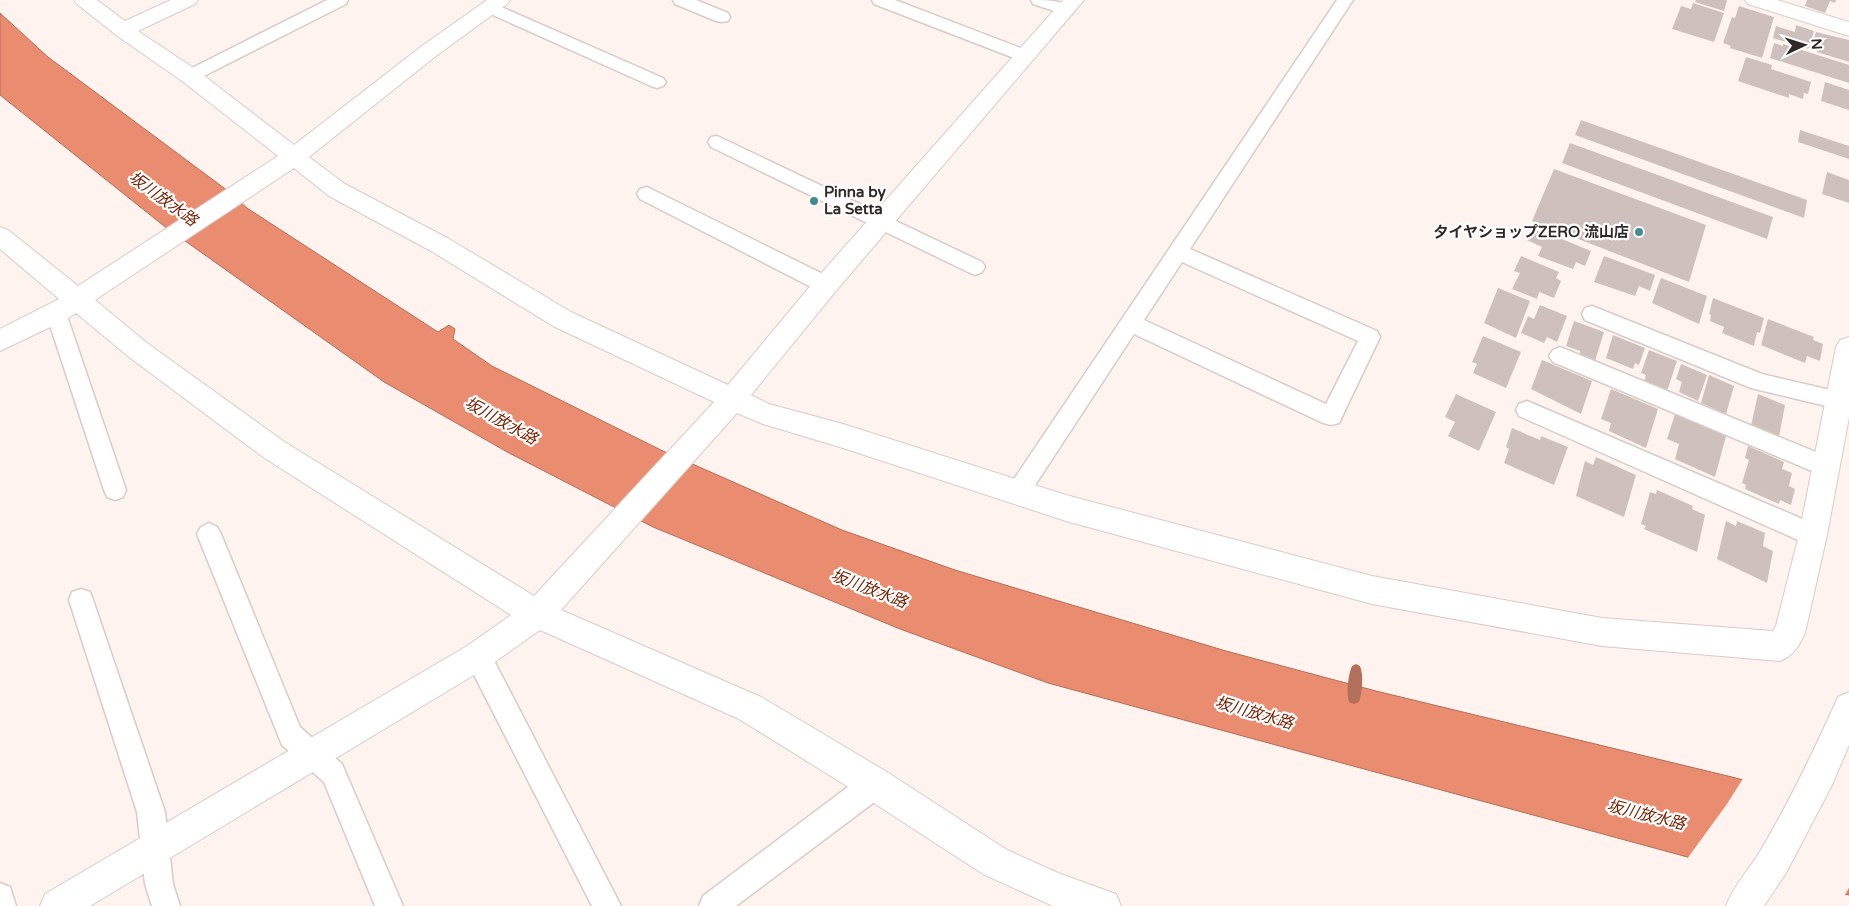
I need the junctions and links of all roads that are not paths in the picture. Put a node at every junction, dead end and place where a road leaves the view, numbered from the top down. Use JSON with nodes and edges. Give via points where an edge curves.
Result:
{"nodes":[{"id":1,"x":84,"y":0,"type":"edge"},
{"id":2,"x":188,"y":0,"type":"edge"},
{"id":3,"x":340,"y":0,"type":"edge"},
{"id":4,"x":681,"y":0,"type":"edge"},
{"id":5,"x":880,"y":0,"type":"edge"},
{"id":6,"x":1039,"y":0,"type":"edge"},
{"id":7,"x":1345,"y":0,"type":"edge"},
{"id":8,"x":1755,"y":0,"type":"edge"},
{"id":9,"x":495,"y":3,"type":"edge"},
{"id":10,"x":1070,"y":5,"type":"edge"},
{"id":11,"x":722,"y":17,"type":"dead end"},
{"id":12,"x":1849,"y":29,"type":"edge"},
{"id":13,"x":123,"y":30,"type":"junction"},
{"id":14,"x":1025,"y":56,"type":"junction"},
{"id":15,"x":190,"y":76,"type":"junction"},
{"id":16,"x":657,"y":82,"type":"dead end"},
{"id":17,"x":718,"y":142,"type":"dead end"},
{"id":18,"x":294,"y":157,"type":"junction"},
{"id":19,"x":647,"y":194,"type":"dead end"},
{"id":20,"x":881,"y":221,"type":"junction"},
{"id":21,"x":0,"y":236,"type":"edge"},
{"id":22,"x":1177,"y":251,"type":"junction"},
{"id":23,"x":975,"y":267,"type":"dead end"},
{"id":24,"x":826,"y":285,"type":"junction"},
{"id":25,"x":65,"y":306,"type":"junction"},
{"id":26,"x":1592,"y":314,"type":"dead end"},
{"id":27,"x":1131,"y":323,"type":"junction"},
{"id":28,"x":0,"y":341,"type":"edge"},
{"id":29,"x":1849,"y":347,"type":"edge"},
{"id":30,"x":1560,"y":356,"type":"dead end"},
{"id":31,"x":732,"y":400,"type":"junction"},
{"id":32,"x":1839,"y":400,"type":"junction"},
{"id":33,"x":1527,"y":410,"type":"dead end"},
{"id":34,"x":1826,"y":467,"type":"junction"},
{"id":35,"x":115,"y":490,"type":"dead end"},
{"id":36,"x":1018,"y":492,"type":"junction"},
{"id":37,"x":209,"y":534,"type":"dead end"},
{"id":38,"x":1813,"y":535,"type":"junction"},
{"id":39,"x":81,"y":600,"type":"dead end"},
{"id":40,"x":537,"y":614,"type":"junction"},
{"id":41,"x":478,"y":656,"type":"junction"},
{"id":42,"x":1849,"y":708,"type":"edge"},
{"id":43,"x":310,"y":755,"type":"junction"},
{"id":44,"x":875,"y":784,"type":"junction"},
{"id":45,"x":156,"y":848,"type":"junction"},
{"id":46,"x":0,"y":896,"type":"edge"},
{"id":47,"x":2,"y":906,"type":"edge"},
{"id":48,"x":57,"y":906,"type":"edge"},
{"id":49,"x":166,"y":906,"type":"edge"},
{"id":50,"x":388,"y":906,"type":"edge"},
{"id":51,"x":607,"y":906,"type":"edge"},
{"id":52,"x":714,"y":906,"type":"edge"},
{"id":53,"x":1104,"y":906,"type":"edge"},
{"id":54,"x":1743,"y":906,"type":"edge"}],
"edges":[{"from":1,"to":13,"type":"street"},
{"from":2,"to":13,"type":"street"},
{"from":3,"to":15,"type":"lane"},
{"from":4,"to":11,"type":"lane"},
{"from":5,"to":14,"type":"lane"},
{"from":6,"to":10,"type":"lane"},
{"from":7,"to":22,"type":"lane"},
{"from":8,"to":12,"type":"street"},
{"from":9,"to":16,"type":"lane"},
{"from":9,"to":18,"type":"street"},
{"from":10,"to":14,"type":"street"},
{"from":13,"to":15,"type":"street"},
{"from":14,"to":20,"type":"street"},
{"from":15,"to":18,"type":"street"},
{"from":17,"to":20,"type":"lane"},
{"from":18,"to":25,"type":"street"},
{"from":18,"to":31,"type":"street","via":[[337,190],[440,245],[562,319]]},
{"from":19,"to":24,"type":"lane"},
{"from":20,"to":23,"type":"lane"},
{"from":20,"to":24,"type":"street"},
{"from":21,"to":25,"type":"street"},
{"from":22,"to":27,"type":"lane"},
{"from":22,"to":27,"type":"lane","via":[[1370,337],[1332,416]]},
{"from":24,"to":31,"type":"street"},
{"from":25,"to":28,"type":"street"},
{"from":25,"to":35,"type":"lane"},
{"from":25,"to":40,"type":"street","via":[[138,350],[274,449]]},
{"from":26,"to":32,"type":"lane","via":[[1759,382]]},
{"from":27,"to":36,"type":"lane"},
{"from":29,"to":32,"type":"street"},
{"from":30,"to":34,"type":"lane"},
{"from":31,"to":36,"type":"street","via":[[763,413]]},
{"from":31,"to":40,"type":"street"},
{"from":32,"to":34,"type":"street"},
{"from":33,"to":38,"type":"lane"},
{"from":34,"to":38,"type":"street"},
{"from":36,"to":38,"type":"street","via":[[1066,508],[1372,590],[1602,632],[1780,646],[1790,633]]},
{"from":37,"to":43,"type":"lane","via":[[291,736]]},
{"from":39,"to":45,"type":"lane","via":[[152,812]]},
{"from":40,"to":41,"type":"street"},
{"from":40,"to":44,"type":"street","via":[[750,708]]},
{"from":41,"to":43,"type":"street"},
{"from":41,"to":51,"type":"lane"},
{"from":42,"to":54,"type":"street","via":[[1820,773],[1774,861]]},
{"from":43,"to":45,"type":"street"},
{"from":43,"to":50,"type":"lane","via":[[333,773]]},
{"from":44,"to":52,"type":"lane"},
{"from":44,"to":53,"type":"street","via":[[995,862],[1054,889]]},
{"from":45,"to":48,"type":"street"},
{"from":45,"to":49,"type":"lane","via":[[159,884]]},
{"from":46,"to":47,"type":"lane"}]}
